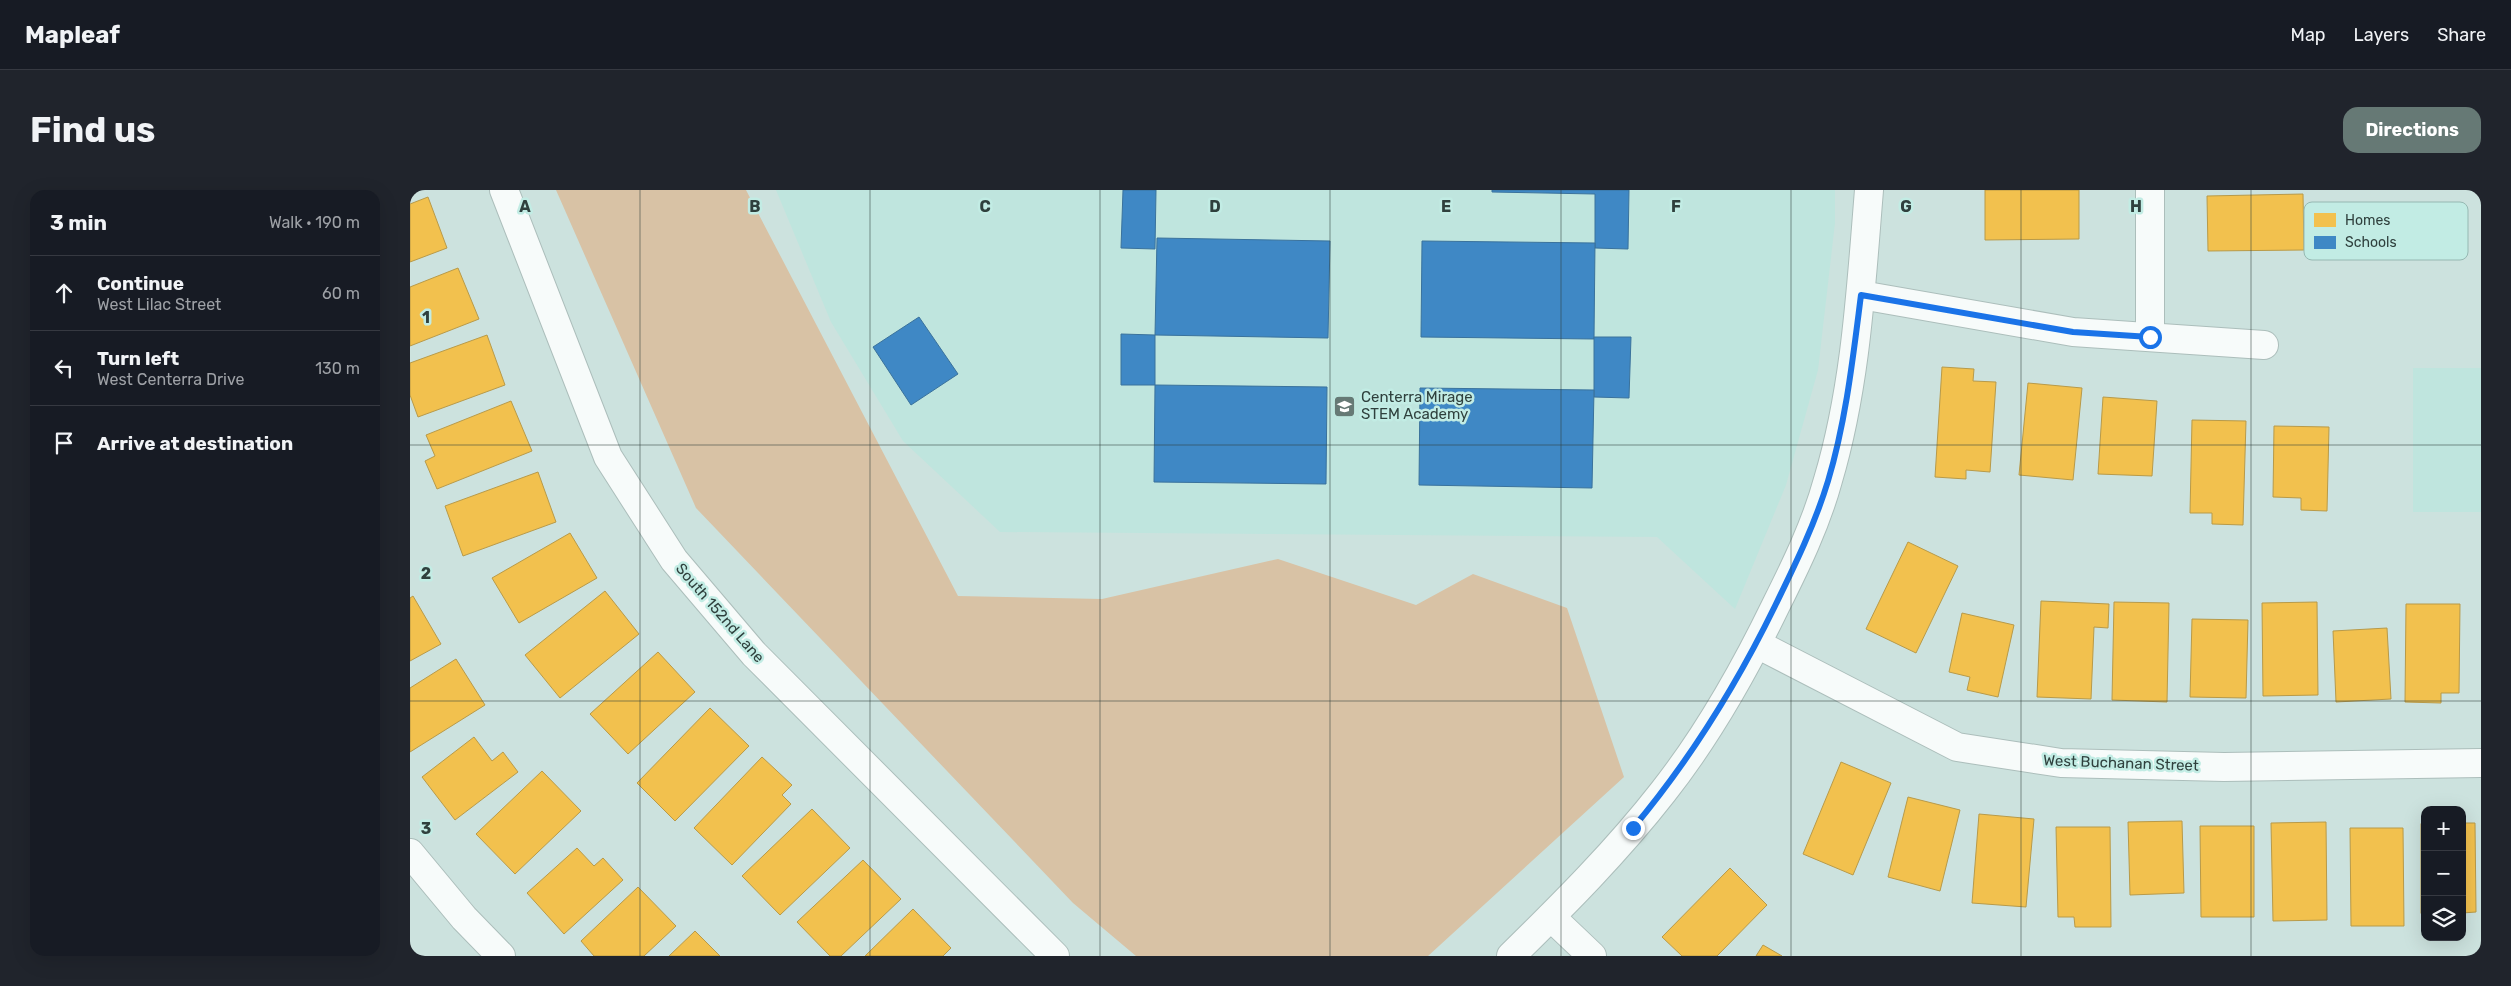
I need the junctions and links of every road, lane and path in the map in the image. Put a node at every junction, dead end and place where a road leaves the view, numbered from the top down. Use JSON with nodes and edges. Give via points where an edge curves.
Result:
{"nodes":[{"id":1,"x":504,"y":190,"type":"edge"},
{"id":2,"x":1869,"y":190,"type":"edge"},
{"id":3,"x":2150,"y":190,"type":"edge"},
{"id":4,"x":1861,"y":295,"type":"junction"},
{"id":5,"x":2150,"y":337,"type":"junction"},
{"id":6,"x":2264,"y":344,"type":"dead end"},
{"id":7,"x":1757,"y":644,"type":"junction"},
{"id":8,"x":2481,"y":763,"type":"edge"},
{"id":9,"x":410,"y":854,"type":"edge"},
{"id":10,"x":1551,"y":917,"type":"junction"},
{"id":11,"x":501,"y":956,"type":"edge"},
{"id":12,"x":1055,"y":956,"type":"edge"},
{"id":13,"x":1511,"y":956,"type":"edge"},
{"id":14,"x":1592,"y":956,"type":"edge"}],
"edges":[{"from":1,"to":12,"type":"street","name":"South 152nd Lane","via":[[608,458],[674,560],[754,654]]},
{"from":2,"to":4,"type":"street"},
{"from":3,"to":5,"type":"street"},
{"from":4,"to":5,"type":"street","via":[[2073,332]]},
{"from":4,"to":7,"type":"street","via":[[1849,388],[1828,480],[1802,553]]},
{"from":5,"to":6,"type":"street"},
{"from":7,"to":8,"type":"street","name":"West Buchanan Street","via":[[1957,747],[2062,763],[2224,767]]},
{"from":7,"to":10,"type":"street","via":[[1715,718],[1663,792]]},
{"from":9,"to":11,"type":"street"},
{"from":10,"to":13,"type":"street"},
{"from":10,"to":14,"type":"street"}]}
